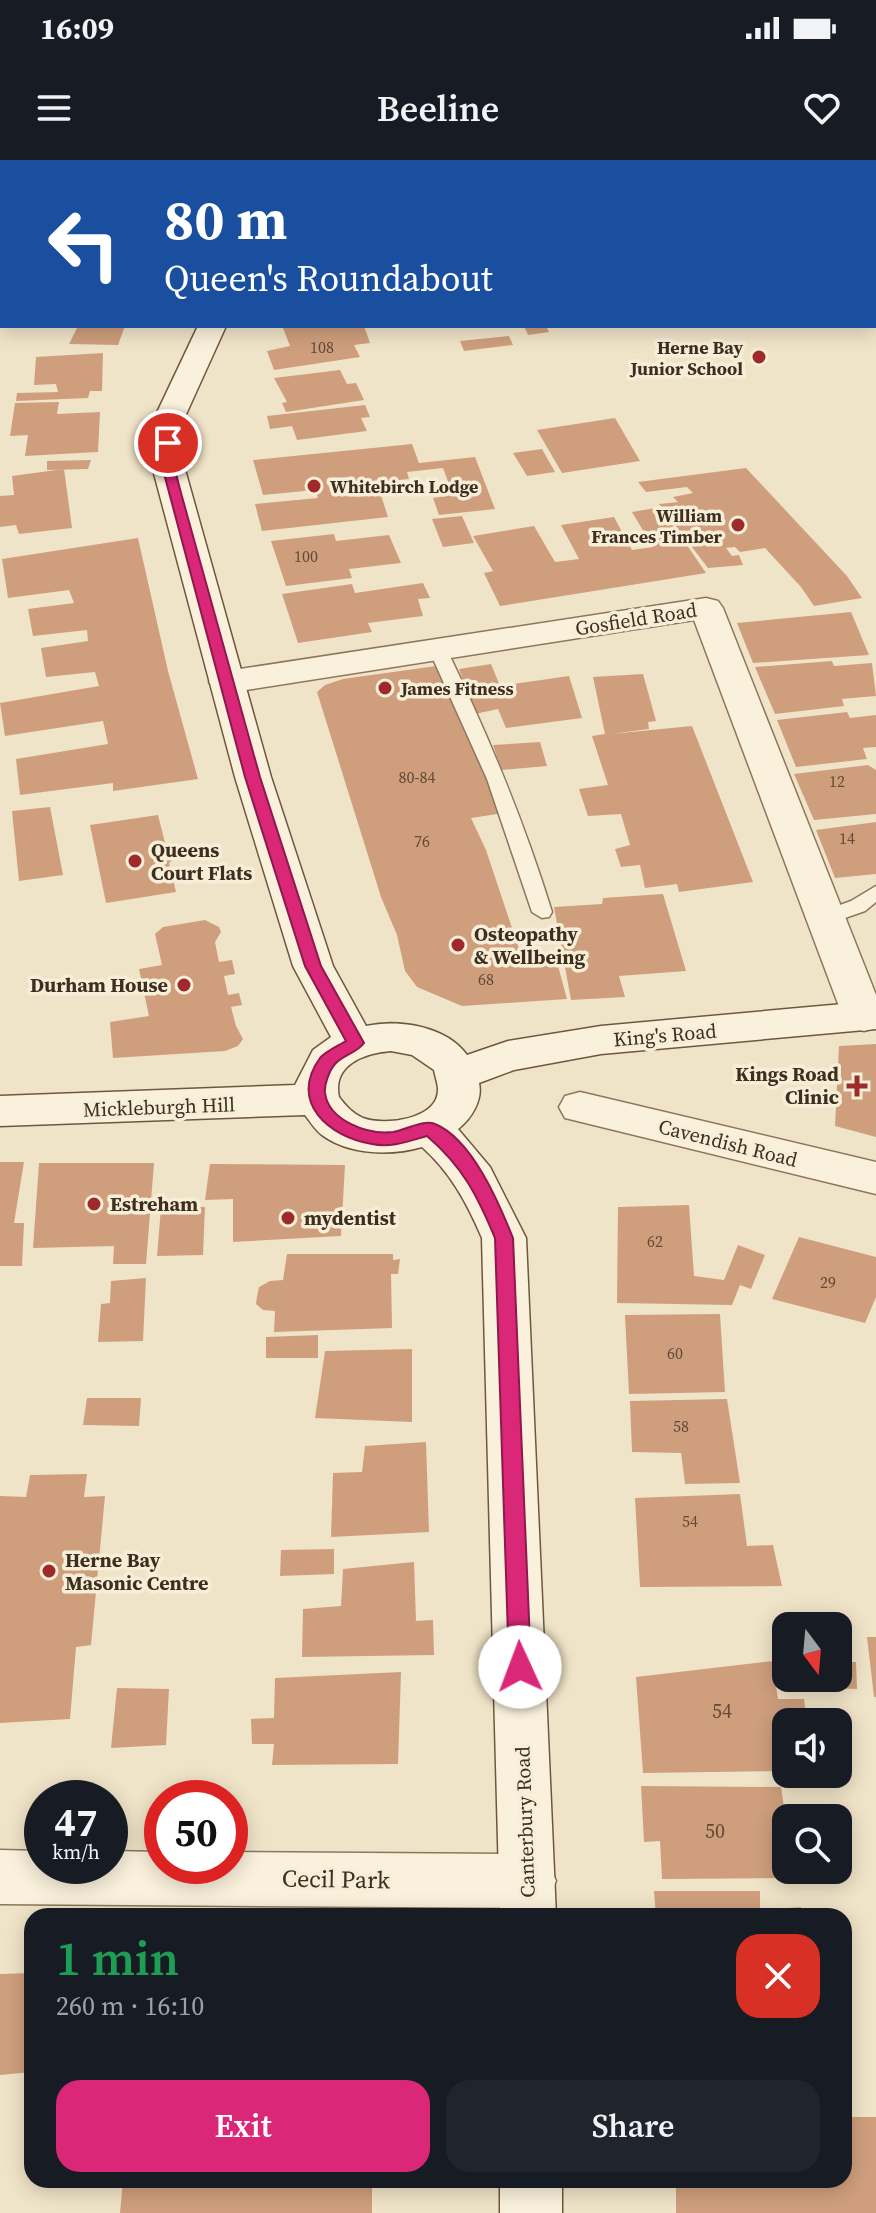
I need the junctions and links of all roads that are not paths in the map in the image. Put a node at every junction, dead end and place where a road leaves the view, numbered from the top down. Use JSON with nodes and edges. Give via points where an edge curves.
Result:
{"nodes":[{"id":1,"x":211,"y":328,"type":"edge"},
{"id":2,"x":438,"y":650,"type":"junction"},
{"id":3,"x":227,"y":682,"type":"junction"},
{"id":4,"x":876,"y":892,"type":"edge"},
{"id":5,"x":542,"y":912,"type":"dead end"},
{"id":6,"x":825,"y":918,"type":"junction"},
{"id":7,"x":870,"y":1016,"type":"edge"},
{"id":8,"x":355,"y":1043,"type":"junction"},
{"id":9,"x":458,"y":1075,"type":"junction"},
{"id":10,"x":318,"y":1099,"type":"junction"},
{"id":11,"x":580,"y":1107,"type":"dead end"},
{"id":12,"x":0,"y":1111,"type":"edge"},
{"id":13,"x":430,"y":1129,"type":"junction"},
{"id":14,"x":876,"y":1178,"type":"edge"},
{"id":15,"x":0,"y":1877,"type":"edge"},
{"id":16,"x":528,"y":1898,"type":"edge"},
{"id":17,"x":531,"y":2188,"type":"edge"},
{"id":18,"x":531,"y":2213,"type":"edge"}],
"edges":[{"from":1,"to":3,"type":"street","via":[[168,421],[168,466]]},
{"from":2,"to":3,"type":"street","name":"Gosfield Road"},
{"from":2,"to":5,"type":"lane","via":[[477,730]]},
{"from":2,"to":6,"type":"street","name":"Gosfield Road","via":[[706,608]]},
{"from":3,"to":8,"type":"street","via":[[313,966]]},
{"from":4,"to":6,"type":"lane","via":[[858,906]]},
{"from":6,"to":7,"type":"street","name":"Gosfield Road"},
{"from":7,"to":9,"type":"street","name":"King's Road","via":[[601,1040],[508,1056]]},
{"from":8,"to":9,"type":"street","via":[[391,1037],[418,1041],[440,1052]]},
{"from":8,"to":10,"type":"street","via":[[328,1061],[316,1086]]},
{"from":9,"to":13,"type":"street","via":[[454,1106]]},
{"from":10,"to":12,"type":"street","name":"Mickleburgh Hill"},
{"from":10,"to":13,"type":"street","via":[[337,1124],[372,1138]]},
{"from":11,"to":14,"type":"street","name":"Cavendish Road"},
{"from":13,"to":16,"type":"street","name":"Canterbury Road","via":[[456,1150],[484,1189],[504,1238]]},
{"from":15,"to":16,"type":"street","name":"Cecil Park"},
{"from":17,"to":18,"type":"street"}]}
